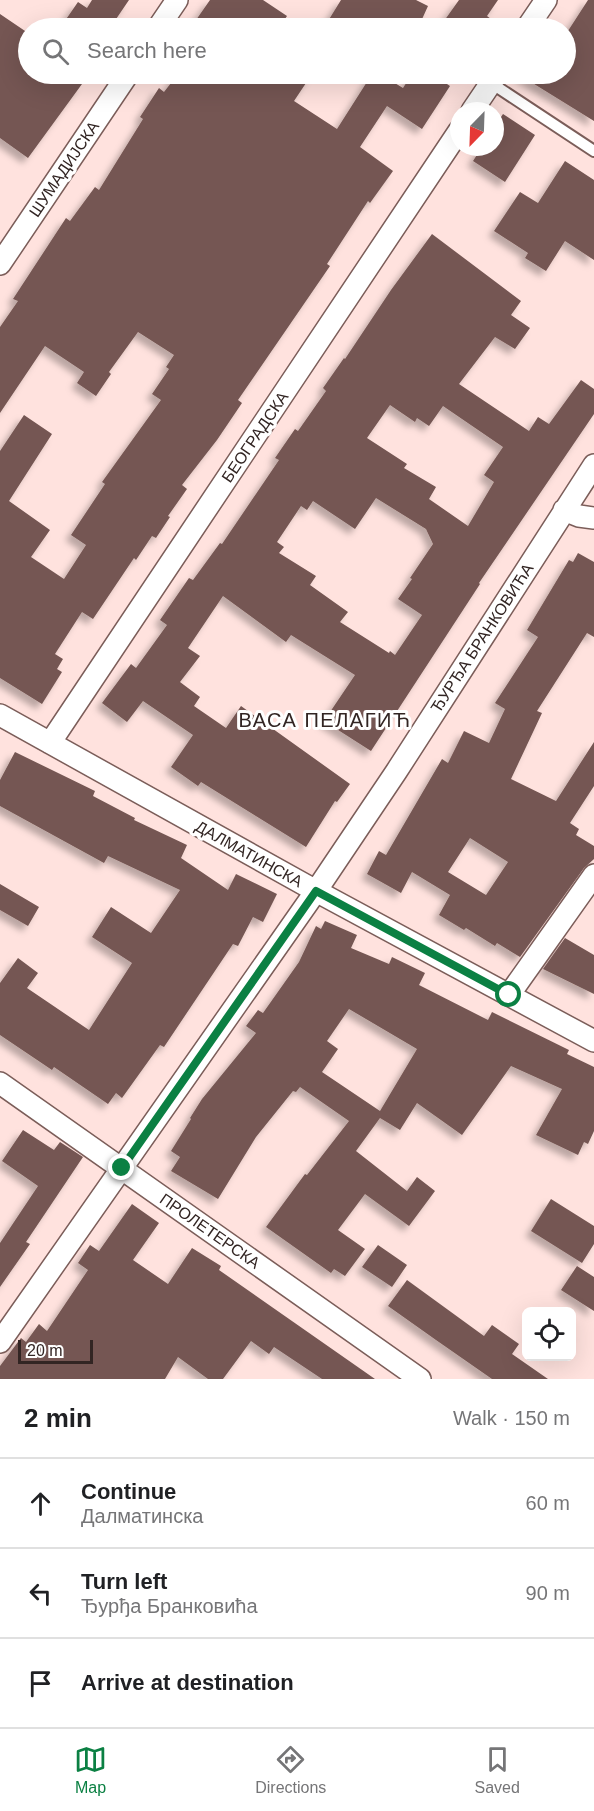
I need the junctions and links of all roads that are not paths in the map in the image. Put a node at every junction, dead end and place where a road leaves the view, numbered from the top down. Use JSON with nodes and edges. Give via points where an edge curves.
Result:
{"nodes":[{"id":1,"x":177,"y":0,"type":"edge"},
{"id":2,"x":546,"y":0,"type":"edge"},
{"id":3,"x":165,"y":18,"type":"edge"},
{"id":4,"x":534,"y":18,"type":"edge"},
{"id":5,"x":121,"y":84,"type":"edge"},
{"id":6,"x":490,"y":84,"type":"edge"},
{"id":7,"x":502,"y":84,"type":"edge"},
{"id":8,"x":478,"y":102,"type":"edge"},
{"id":9,"x":450,"y":144,"type":"edge"},
{"id":10,"x":594,"y":151,"type":"edge"},
{"id":11,"x":0,"y":264,"type":"edge"},
{"id":12,"x":594,"y":465,"type":"edge"},
{"id":13,"x":564,"y":510,"type":"junction"},
{"id":14,"x":594,"y":518,"type":"edge"},
{"id":15,"x":0,"y":715,"type":"edge"},
{"id":16,"x":51,"y":743,"type":"junction"},
{"id":17,"x":594,"y":875,"type":"edge"},
{"id":18,"x":316,"y":891,"type":"junction"},
{"id":19,"x":509,"y":995,"type":"junction"},
{"id":20,"x":594,"y":1041,"type":"edge"},
{"id":21,"x":0,"y":1083,"type":"edge"},
{"id":22,"x":122,"y":1168,"type":"junction"},
{"id":23,"x":0,"y":1342,"type":"edge"},
{"id":24,"x":420,"y":1379,"type":"edge"}],
"edges":[{"from":1,"to":3,"type":"street"},
{"from":2,"to":4,"type":"street"},
{"from":5,"to":11,"type":"street","name":"ШУМАДИЈСКА"},
{"from":6,"to":8,"type":"street"},
{"from":7,"to":10,"type":"lane"},
{"from":9,"to":16,"type":"street","name":"БЕОГРАДСКА"},
{"from":12,"to":13,"type":"street","name":"ЂУРЂА БРАНКОВИЋА"},
{"from":13,"to":14,"type":"street"},
{"from":13,"to":18,"type":"street","name":"ЂУРЂА БРАНКОВИЋА"},
{"from":15,"to":16,"type":"street","name":"ДАЛМАТИНСКА"},
{"from":16,"to":18,"type":"street","name":"ДАЛМАТИНСКА"},
{"from":17,"to":19,"type":"street"},
{"from":18,"to":19,"type":"street","name":"ДАЛМАТИНСКА"},
{"from":18,"to":22,"type":"street","name":"ЂУРЂА БРАНКОВИЋА"},
{"from":19,"to":20,"type":"street","name":"ДАЛМАТИНСКА"},
{"from":21,"to":22,"type":"street","name":"ПРОЛЕТЕРСКА"},
{"from":22,"to":23,"type":"street","name":"ЂУРЂА БРАНКОВИЋА"},
{"from":22,"to":24,"type":"street","name":"ПРОЛЕТЕРСКА"}]}
